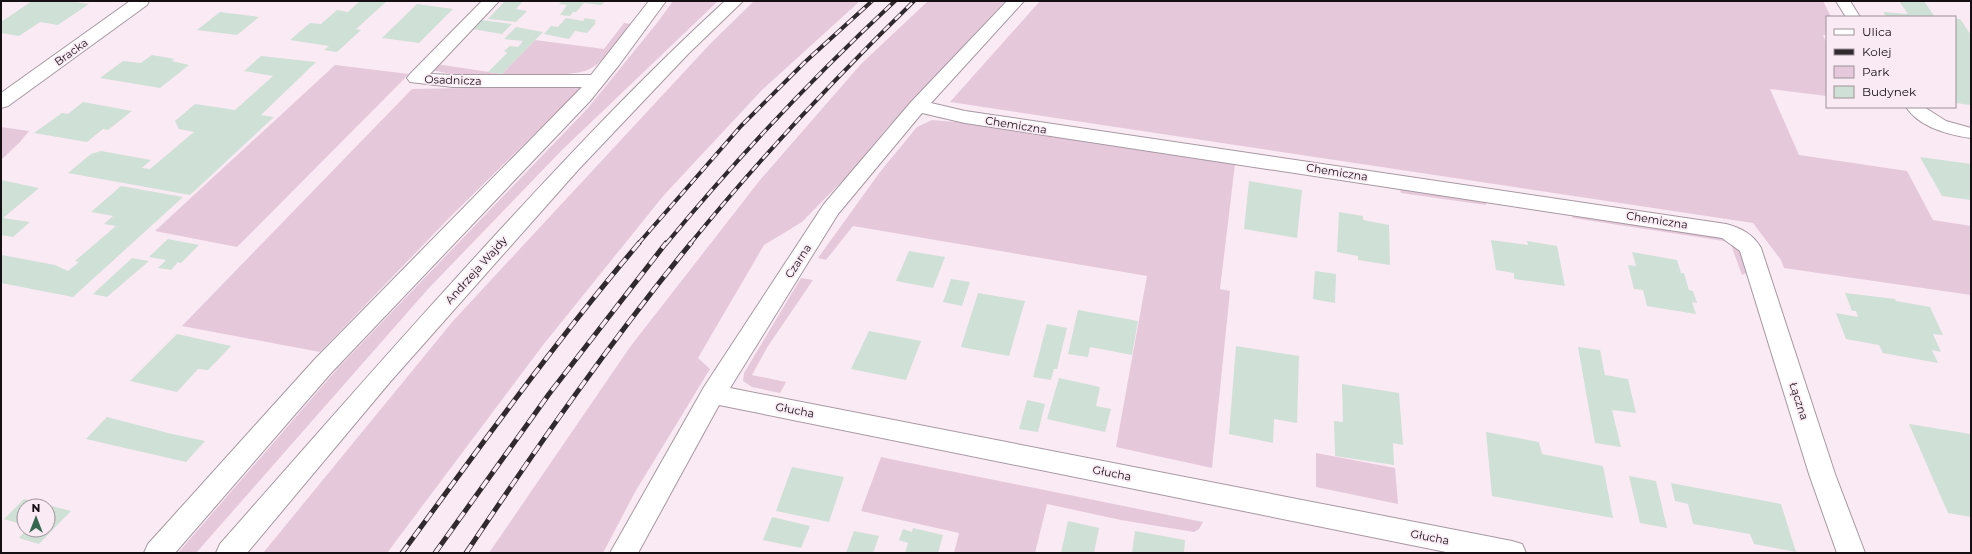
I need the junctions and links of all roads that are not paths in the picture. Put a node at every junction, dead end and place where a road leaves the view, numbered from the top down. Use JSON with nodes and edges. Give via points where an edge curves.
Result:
{"nodes":[{"id":1,"x":141,"y":1,"type":"edge"},
{"id":2,"x":490,"y":1,"type":"edge"},
{"id":3,"x":658,"y":1,"type":"edge"},
{"id":4,"x":735,"y":1,"type":"edge"},
{"id":5,"x":1016,"y":1,"type":"edge"},
{"id":6,"x":1843,"y":1,"type":"edge"},
{"id":7,"x":1852,"y":16,"type":"edge"},
{"id":8,"x":597,"y":81,"type":"junction"},
{"id":9,"x":1,"y":102,"type":"edge"},
{"id":10,"x":918,"y":106,"type":"junction"},
{"id":11,"x":1915,"y":108,"type":"edge"},
{"id":12,"x":1971,"y":132,"type":"edge"},
{"id":13,"x":1750,"y":248,"type":"joint"},
{"id":14,"x":713,"y":394,"type":"junction"},
{"id":15,"x":158,"y":553,"type":"edge"},
{"id":16,"x":230,"y":553,"type":"edge"},
{"id":17,"x":624,"y":553,"type":"edge"},
{"id":18,"x":1512,"y":553,"type":"edge"},
{"id":19,"x":1851,"y":553,"type":"edge"}],
"edges":[{"from":1,"to":9,"type":"street","name":"Bracka"},
{"from":2,"to":8,"type":"street","name":"Osadnicza","via":[[416,78],[453,81]]},
{"from":3,"to":8,"type":"street"},
{"from":4,"to":16,"type":"street","name":"Andrzeja Wajdy","via":[[682,50],[571,165],[382,375]]},
{"from":5,"to":10,"type":"street","name":"Czarna"},
{"from":6,"to":7,"type":"lane"},
{"from":8,"to":15,"type":"street","via":[[522,162],[323,366]]},
{"from":10,"to":13,"type":"street","name":"Chemiczna","via":[[965,117],[1726,231],[1744,240]]},
{"from":10,"to":14,"type":"street","name":"Czarna","via":[[832,208]]},
{"from":11,"to":12,"type":"lane","via":[[1932,121]]},
{"from":13,"to":19,"type":"street","name":"Łączna","via":[[1822,474]]},
{"from":14,"to":17,"type":"street","name":"Czarna"},
{"from":14,"to":18,"type":"street","name":"Głucha"}]}
